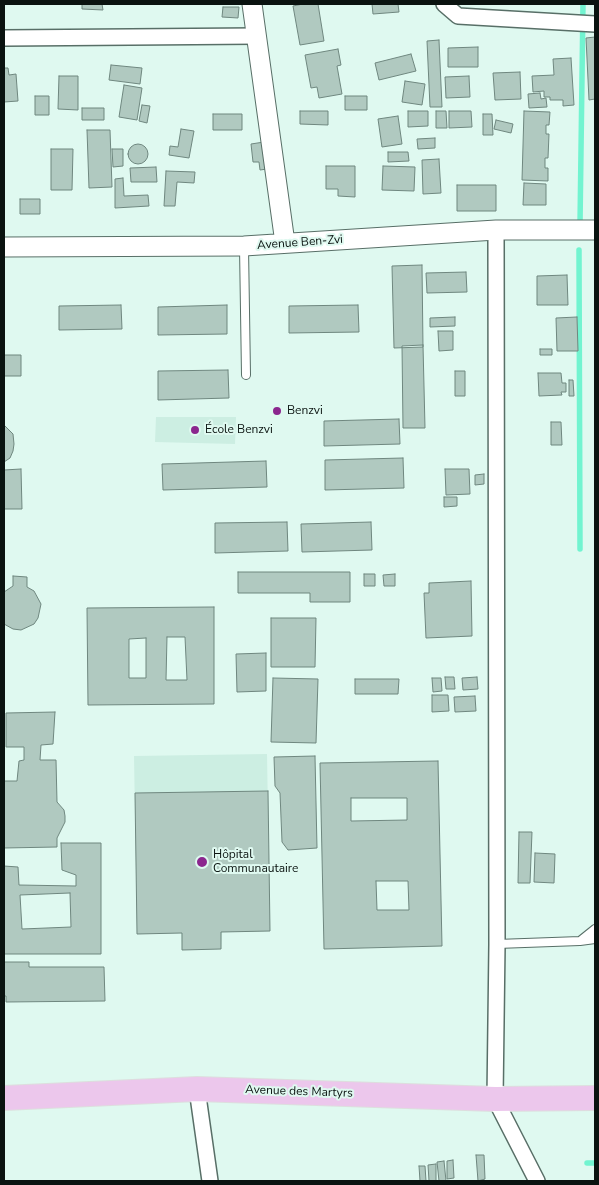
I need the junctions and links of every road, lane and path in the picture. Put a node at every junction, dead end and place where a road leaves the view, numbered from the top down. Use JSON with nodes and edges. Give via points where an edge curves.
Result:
{"nodes":[{"id":1,"x":252,"y":4,"type":"edge"},
{"id":2,"x":444,"y":4,"type":"edge"},
{"id":3,"x":595,"y":24,"type":"edge"},
{"id":4,"x":257,"y":36,"type":"junction"},
{"id":5,"x":4,"y":38,"type":"edge"},
{"id":6,"x":496,"y":230,"type":"junction"},
{"id":7,"x":595,"y":230,"type":"edge"},
{"id":8,"x":285,"y":244,"type":"junction"},
{"id":9,"x":244,"y":246,"type":"junction"},
{"id":10,"x":4,"y":247,"type":"edge"},
{"id":11,"x":246,"y":375,"type":"dead end"},
{"id":12,"x":595,"y":929,"type":"edge"},
{"id":13,"x":595,"y":939,"type":"edge"},
{"id":14,"x":580,"y":941,"type":"junction"},
{"id":15,"x":497,"y":944,"type":"junction"},
{"id":16,"x":197,"y":1089,"type":"junction"},
{"id":17,"x":4,"y":1098,"type":"edge"},
{"id":18,"x":595,"y":1098,"type":"edge"},
{"id":19,"x":495,"y":1099,"type":"junction"},
{"id":20,"x":210,"y":1181,"type":"edge"},
{"id":21,"x":537,"y":1181,"type":"edge"}],
"edges":[{"from":1,"to":4,"type":"street"},
{"from":2,"to":3,"type":"street","via":[[458,16]]},
{"from":4,"to":5,"type":"street"},
{"from":4,"to":8,"type":"street"},
{"from":6,"to":7,"type":"street","name":"Avenue Ben-Zvi"},
{"from":6,"to":8,"type":"street","name":"Avenue Ben-Zvi"},
{"from":6,"to":15,"type":"street"},
{"from":8,"to":9,"type":"street","name":"Avenue Ben-Zvi"},
{"from":9,"to":10,"type":"street","name":"Avenue Ben-Zvi"},
{"from":9,"to":11,"type":"lane"},
{"from":12,"to":14,"type":"lane"},
{"from":13,"to":14,"type":"lane"},
{"from":14,"to":15,"type":"lane"},
{"from":15,"to":19,"type":"street"},
{"from":16,"to":17,"type":"main road","name":"Avenue des Martyrs"},
{"from":16,"to":19,"type":"main road","name":"Avenue des Martyrs"},
{"from":16,"to":20,"type":"street"},
{"from":18,"to":19,"type":"main road","name":"Avenue des Martyrs"},
{"from":19,"to":21,"type":"street"}]}
